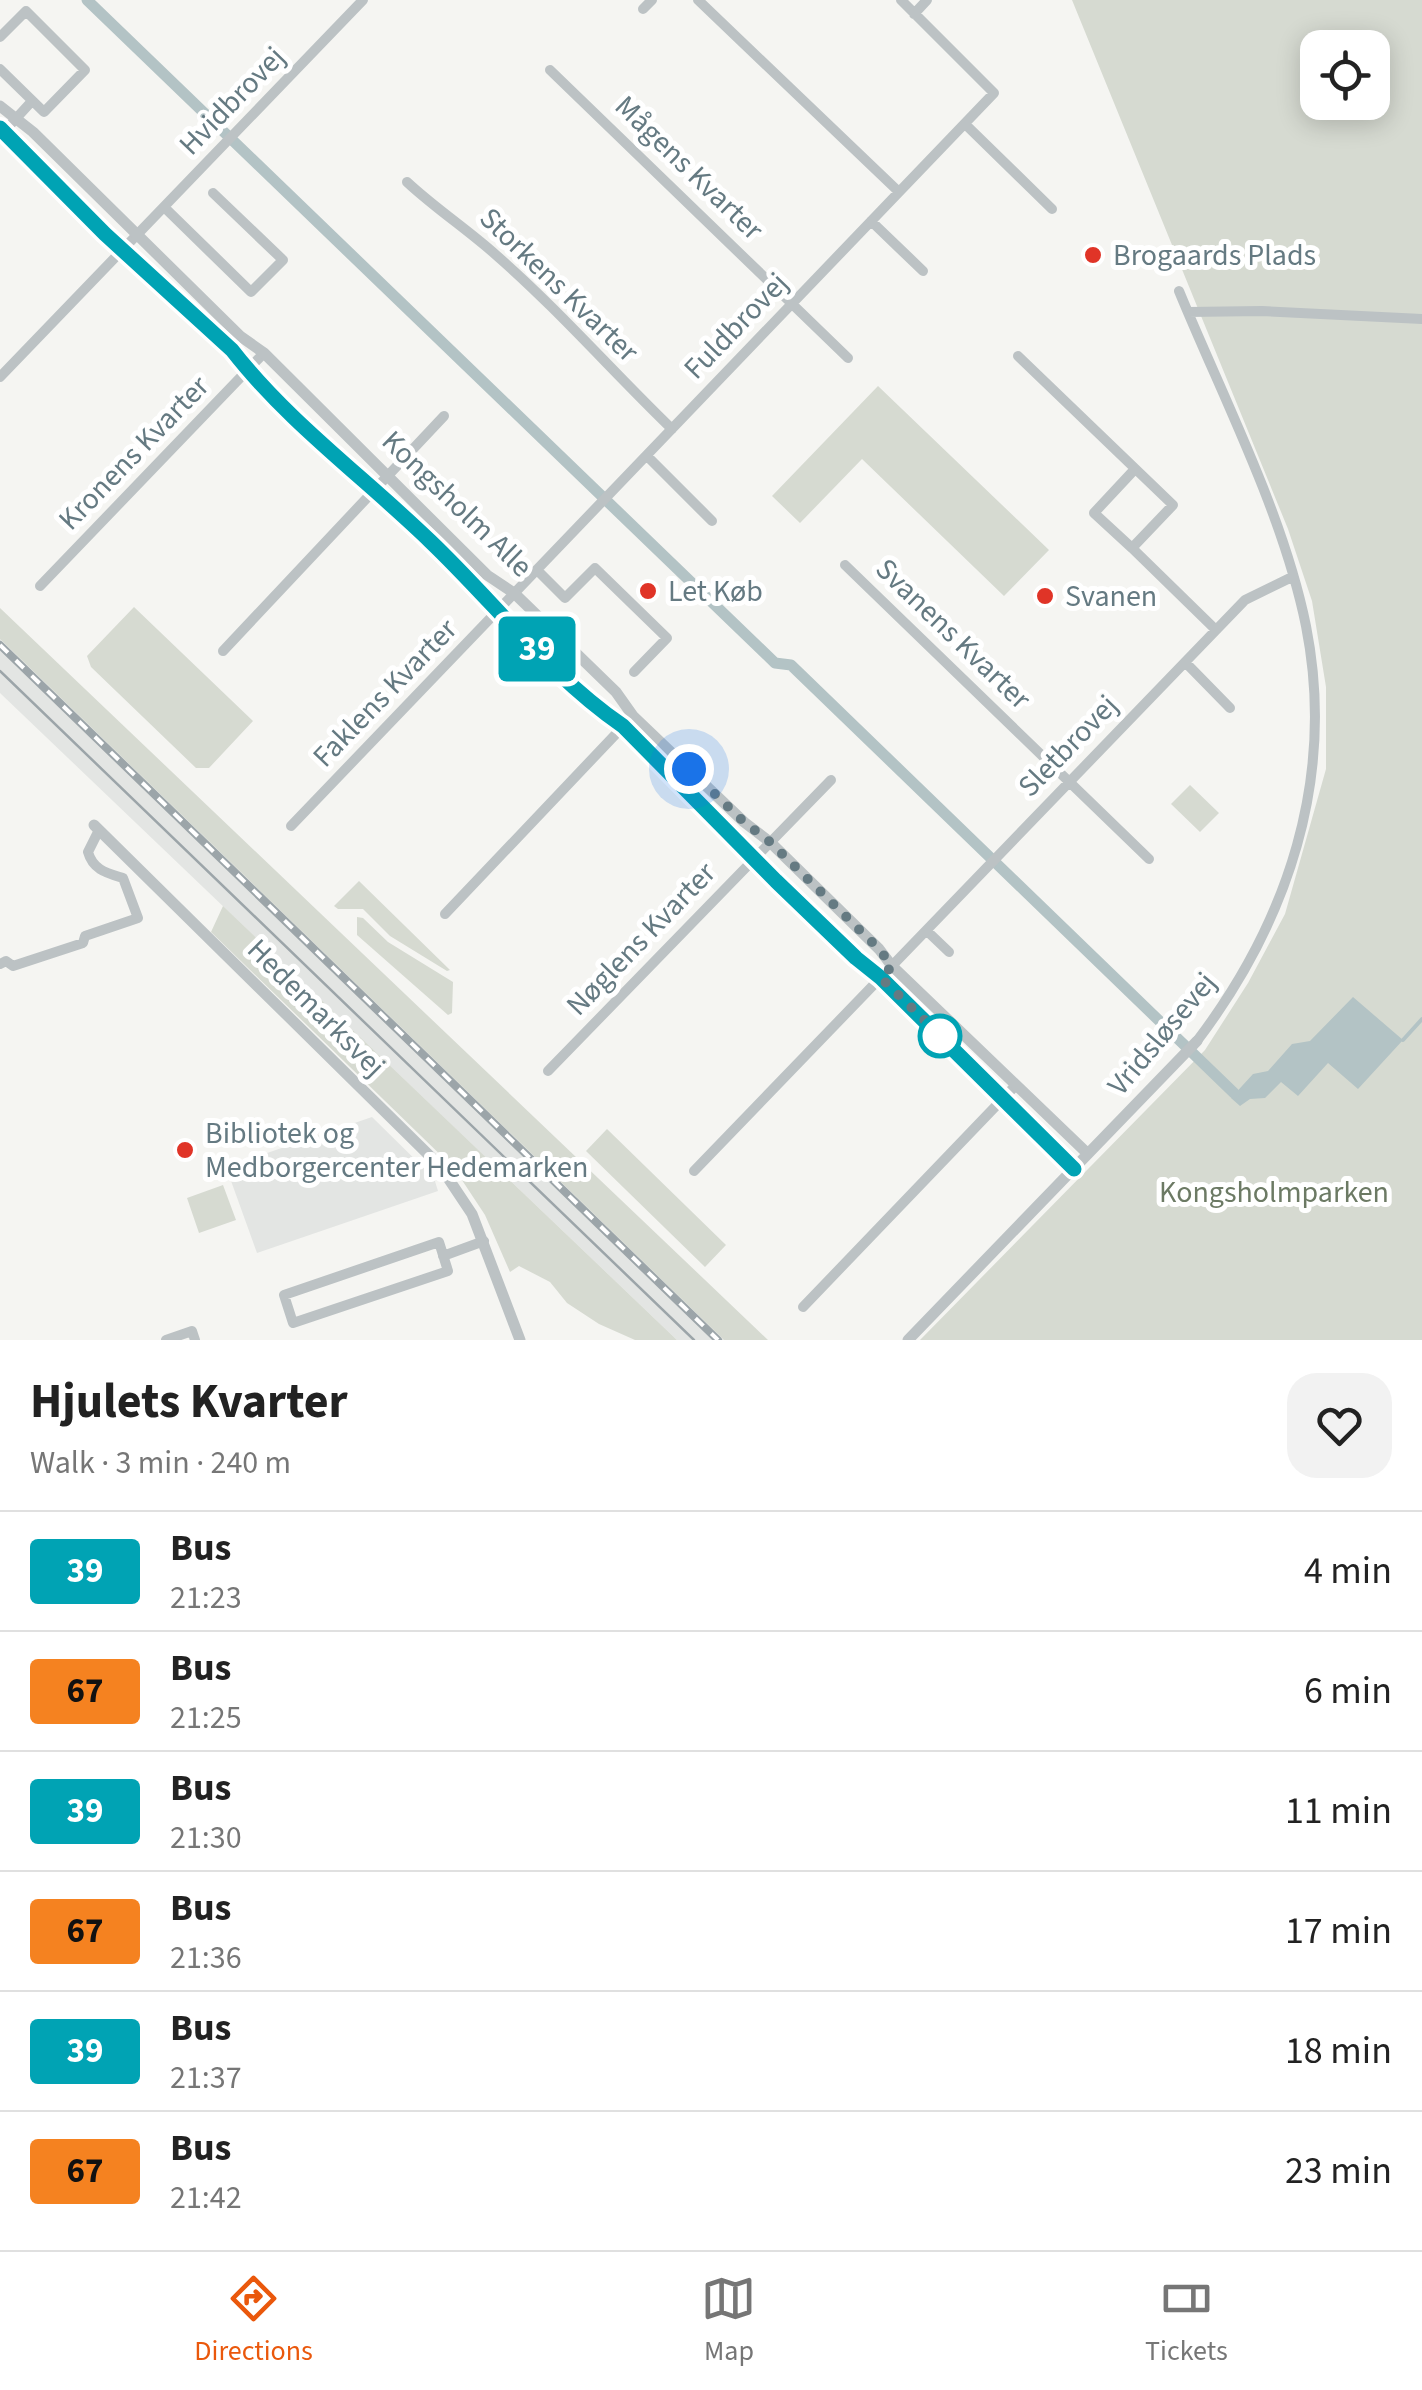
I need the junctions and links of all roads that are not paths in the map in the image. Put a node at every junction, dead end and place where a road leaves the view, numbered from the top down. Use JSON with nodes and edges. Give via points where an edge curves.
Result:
{"nodes":[{"id":1,"x":363,"y":0,"type":"edge"},
{"id":2,"x":652,"y":0,"type":"edge"},
{"id":3,"x":698,"y":0,"type":"edge"},
{"id":4,"x":901,"y":0,"type":"edge"},
{"id":5,"x":928,"y":0,"type":"edge"},
{"id":6,"x":642,"y":10,"type":"dead end"},
{"id":7,"x":914,"y":14,"type":"junction"},
{"id":8,"x":0,"y":37,"type":"edge"},
{"id":9,"x":0,"y":69,"type":"edge"},
{"id":10,"x":550,"y":70,"type":"dead end"},
{"id":11,"x":32,"y":101,"type":"junction"},
{"id":12,"x":0,"y":106,"type":"edge"},
{"id":13,"x":16,"y":119,"type":"junction"},
{"id":14,"x":964,"y":124,"type":"junction"},
{"id":15,"x":1,"y":132,"type":"edge"},
{"id":16,"x":408,"y":182,"type":"dead end"},
{"id":17,"x":899,"y":192,"type":"junction"},
{"id":18,"x":213,"y":193,"type":"dead end"},
{"id":19,"x":164,"y":208,"type":"junction"},
{"id":20,"x":1052,"y":209,"type":"dead end"},
{"id":21,"x":871,"y":221,"type":"junction"},
{"id":22,"x":138,"y":236,"type":"junction"},
{"id":23,"x":124,"y":250,"type":"junction"},
{"id":24,"x":923,"y":271,"type":"dead end"},
{"id":25,"x":1180,"y":291,"type":"dead end"},
{"id":26,"x":793,"y":302,"type":"junction"},
{"id":27,"x":1188,"y":312,"type":"junction"},
{"id":28,"x":1422,"y":319,"type":"edge"},
{"id":29,"x":264,"y":353,"type":"junction"},
{"id":30,"x":1018,"y":356,"type":"dead end"},
{"id":31,"x":848,"y":358,"type":"dead end"},
{"id":32,"x":248,"y":370,"type":"junction"},
{"id":33,"x":0,"y":377,"type":"edge"},
{"id":34,"x":444,"y":416,"type":"dead end"},
{"id":35,"x":672,"y":429,"type":"junction"},
{"id":36,"x":647,"y":456,"type":"junction"},
{"id":37,"x":1135,"y":469,"type":"junction"},
{"id":38,"x":387,"y":475,"type":"junction"},
{"id":39,"x":374,"y":490,"type":"junction"},
{"id":40,"x":712,"y":521,"type":"dead end"},
{"id":41,"x":1132,"y":548,"type":"junction"},
{"id":42,"x":845,"y":565,"type":"dead end"},
{"id":43,"x":537,"y":570,"type":"junction"},
{"id":44,"x":1292,"y":577,"type":"junction"},
{"id":45,"x":40,"y":586,"type":"dead end"},
{"id":46,"x":514,"y":593,"type":"junction"},
{"id":47,"x":498,"y":611,"type":"junction"},
{"id":48,"x":1216,"y":630,"type":"junction"},
{"id":49,"x":223,"y":651,"type":"dead end"},
{"id":50,"x":1185,"y":662,"type":"junction"},
{"id":51,"x":634,"y":672,"type":"dead end"},
{"id":52,"x":1230,"y":708,"type":"dead end"},
{"id":53,"x":633,"y":716,"type":"junction"},
{"id":54,"x":623,"y":726,"type":"junction"},
{"id":55,"x":831,"y":780,"type":"dead end"},
{"id":56,"x":1069,"y":780,"type":"junction"},
{"id":57,"x":290,"y":826,"type":"dead end"},
{"id":58,"x":97,"y":827,"type":"joint"},
{"id":59,"x":770,"y":842,"type":"junction"},
{"id":60,"x":753,"y":858,"type":"junction"},
{"id":61,"x":1148,"y":859,"type":"dead end"},
{"id":62,"x":445,"y":914,"type":"dead end"},
{"id":63,"x":927,"y":931,"type":"junction"},
{"id":64,"x":949,"y":952,"type":"dead end"},
{"id":65,"x":0,"y":964,"type":"edge"},
{"id":66,"x":892,"y":966,"type":"junction"},
{"id":67,"x":881,"y":978,"type":"junction"},
{"id":68,"x":1197,"y":1042,"type":"joint"},
{"id":69,"x":548,"y":1071,"type":"dead end"},
{"id":70,"x":1016,"y":1085,"type":"junction"},
{"id":71,"x":1004,"y":1098,"type":"junction"},
{"id":72,"x":1088,"y":1154,"type":"junction"},
{"id":73,"x":1074,"y":1169,"type":"junction"},
{"id":74,"x":694,"y":1170,"type":"dead end"},
{"id":75,"x":484,"y":1241,"type":"junction"},
{"id":76,"x":444,"y":1256,"type":"junction"},
{"id":77,"x":803,"y":1307,"type":"dead end"},
{"id":78,"x":166,"y":1340,"type":"edge"},
{"id":79,"x":195,"y":1340,"type":"edge"},
{"id":80,"x":520,"y":1340,"type":"edge"},
{"id":81,"x":908,"y":1340,"type":"edge"}],
"edges":[{"from":1,"to":19,"type":"street","name":"Hvidbrovej"},
{"from":2,"to":6,"type":"street"},
{"from":3,"to":17,"type":"street"},
{"from":4,"to":7,"type":"street"},
{"from":5,"to":7,"type":"street"},
{"from":7,"to":14,"type":"street","name":"Fuldbrovej","via":[[994,94]]},
{"from":8,"to":11,"type":"street","via":[[26,11],[85,70],[44,112]]},
{"from":9,"to":11,"type":"street"},
{"from":10,"to":26,"type":"street","name":"Mågens Kvarter"},
{"from":11,"to":13,"type":"street"},
{"from":12,"to":13,"type":"street","name":"Kongsholm Alle"},
{"from":13,"to":15,"type":"street"},
{"from":13,"to":22,"type":"street","name":"Kongsholm Alle"},
{"from":14,"to":17,"type":"street","name":"Fuldbrovej"},
{"from":14,"to":20,"type":"street"},
{"from":15,"to":23,"type":"street","name":"Kongsholm Alle"},
{"from":16,"to":35,"type":"street","name":"Storkens Kvarter","via":[[496,255]]},
{"from":17,"to":21,"type":"street","name":"Fuldbrovej"},
{"from":18,"to":19,"type":"street","via":[[283,260],[251,292]]},
{"from":19,"to":22,"type":"street","name":"Hvidbrovej"},
{"from":21,"to":24,"type":"street"},
{"from":21,"to":26,"type":"street","name":"Fuldbrovej"},
{"from":22,"to":23,"type":"street","name":"Hvidbrovej"},
{"from":22,"to":29,"type":"street","name":"Kongsholm Alle"},
{"from":23,"to":32,"type":"street","name":"Kongsholm Alle"},
{"from":23,"to":33,"type":"street","name":"Hvidbrovej"},
{"from":25,"to":27,"type":"street","name":"Vridsløsevej"},
{"from":26,"to":31,"type":"street","name":"Mågens Kvarter"},
{"from":26,"to":35,"type":"street","name":"Fuldbrovej"},
{"from":27,"to":28,"type":"street"},
{"from":27,"to":44,"type":"street","name":"Vridsløsevej"},
{"from":29,"to":32,"type":"street","name":"Kronens Kvarter"},
{"from":29,"to":38,"type":"street","name":"Kongsholm Alle"},
{"from":30,"to":37,"type":"street"},
{"from":32,"to":39,"type":"street","name":"Kongsholm Alle"},
{"from":32,"to":45,"type":"street","name":"Kronens Kvarter"},
{"from":34,"to":38,"type":"street"},
{"from":35,"to":36,"type":"street","name":"Fuldbrovej"},
{"from":36,"to":40,"type":"street"},
{"from":36,"to":43,"type":"street","name":"Fuldbrovej"},
{"from":37,"to":41,"type":"street","via":[[1173,506]]},
{"from":37,"to":41,"type":"street","via":[[1094,513]]},
{"from":38,"to":39,"type":"street"},
{"from":38,"to":46,"type":"street","name":"Kongsholm Alle","via":[[487,575]]},
{"from":39,"to":47,"type":"street","name":"Kongsholm Alle"},
{"from":39,"to":49,"type":"street"},
{"from":41,"to":48,"type":"street"},
{"from":42,"to":56,"type":"street","name":"Svanens Kvarter"},
{"from":43,"to":46,"type":"street","name":"Fuldbrovej"},
{"from":43,"to":51,"type":"street","via":[[565,598],[595,568],[667,638]]},
{"from":44,"to":48,"type":"street","name":"Sletbrovej","via":[[1245,600]]},
{"from":44,"to":68,"type":"street","name":"Vridsløsevej","via":[[1309,646],[1314,724],[1298,844],[1262,941]]},
{"from":46,"to":47,"type":"street","name":"Faklens Kvarter"},
{"from":46,"to":53,"type":"street","name":"Kongsholm Alle"},
{"from":47,"to":54,"type":"street","name":"Kongsholm Alle"},
{"from":47,"to":57,"type":"street","name":"Faklens Kvarter"},
{"from":48,"to":50,"type":"street","name":"Sletbrovej"},
{"from":50,"to":52,"type":"street"},
{"from":50,"to":56,"type":"street","name":"Sletbrovej"},
{"from":53,"to":54,"type":"street"},
{"from":53,"to":59,"type":"street","name":"Kongsholm Alle"},
{"from":54,"to":60,"type":"street","name":"Kongsholm Alle"},
{"from":54,"to":62,"type":"street"},
{"from":55,"to":59,"type":"street","name":"Nøglens Kvarter"},
{"from":56,"to":61,"type":"street","name":"Svanens Kvarter"},
{"from":56,"to":63,"type":"street","name":"Sletbrovej"},
{"from":58,"to":65,"type":"street","via":[[90,860],[124,878],[138,918],[85,936],[83,943],[13,966]]},
{"from":58,"to":75,"type":"street","name":"Hedemarksvej","via":[[440,1166]]},
{"from":59,"to":60,"type":"street","name":"Nøglens Kvarter"},
{"from":59,"to":66,"type":"street","name":"Kongsholm Alle"},
{"from":60,"to":67,"type":"street","name":"Kongsholm Alle"},
{"from":60,"to":69,"type":"street","name":"Nøglens Kvarter"},
{"from":63,"to":64,"type":"street"},
{"from":63,"to":66,"type":"street","name":"Sletbrovej"},
{"from":66,"to":67,"type":"street","name":"Sletbrovej"},
{"from":66,"to":70,"type":"street","name":"Kongsholm Alle"},
{"from":67,"to":71,"type":"street","name":"Kongsholm Alle"},
{"from":67,"to":74,"type":"street","name":"Sletbrovej"},
{"from":68,"to":72,"type":"street","name":"Vridsløsevej"},
{"from":70,"to":71,"type":"street"},
{"from":70,"to":72,"type":"street","name":"Kongsholm Alle"},
{"from":71,"to":73,"type":"street","name":"Kongsholm Alle"},
{"from":71,"to":77,"type":"street"},
{"from":72,"to":73,"type":"street","name":"Vridsløsevej"},
{"from":73,"to":81,"type":"street","name":"Vridsløsevej"},
{"from":75,"to":76,"type":"street"},
{"from":75,"to":80,"type":"street","name":"Hedemarksvej"},
{"from":76,"to":76,"type":"street","via":[[439,1242],[284,1295],[293,1323],[448,1270]]},
{"from":78,"to":79,"type":"street","via":[[192,1331]]}]}
